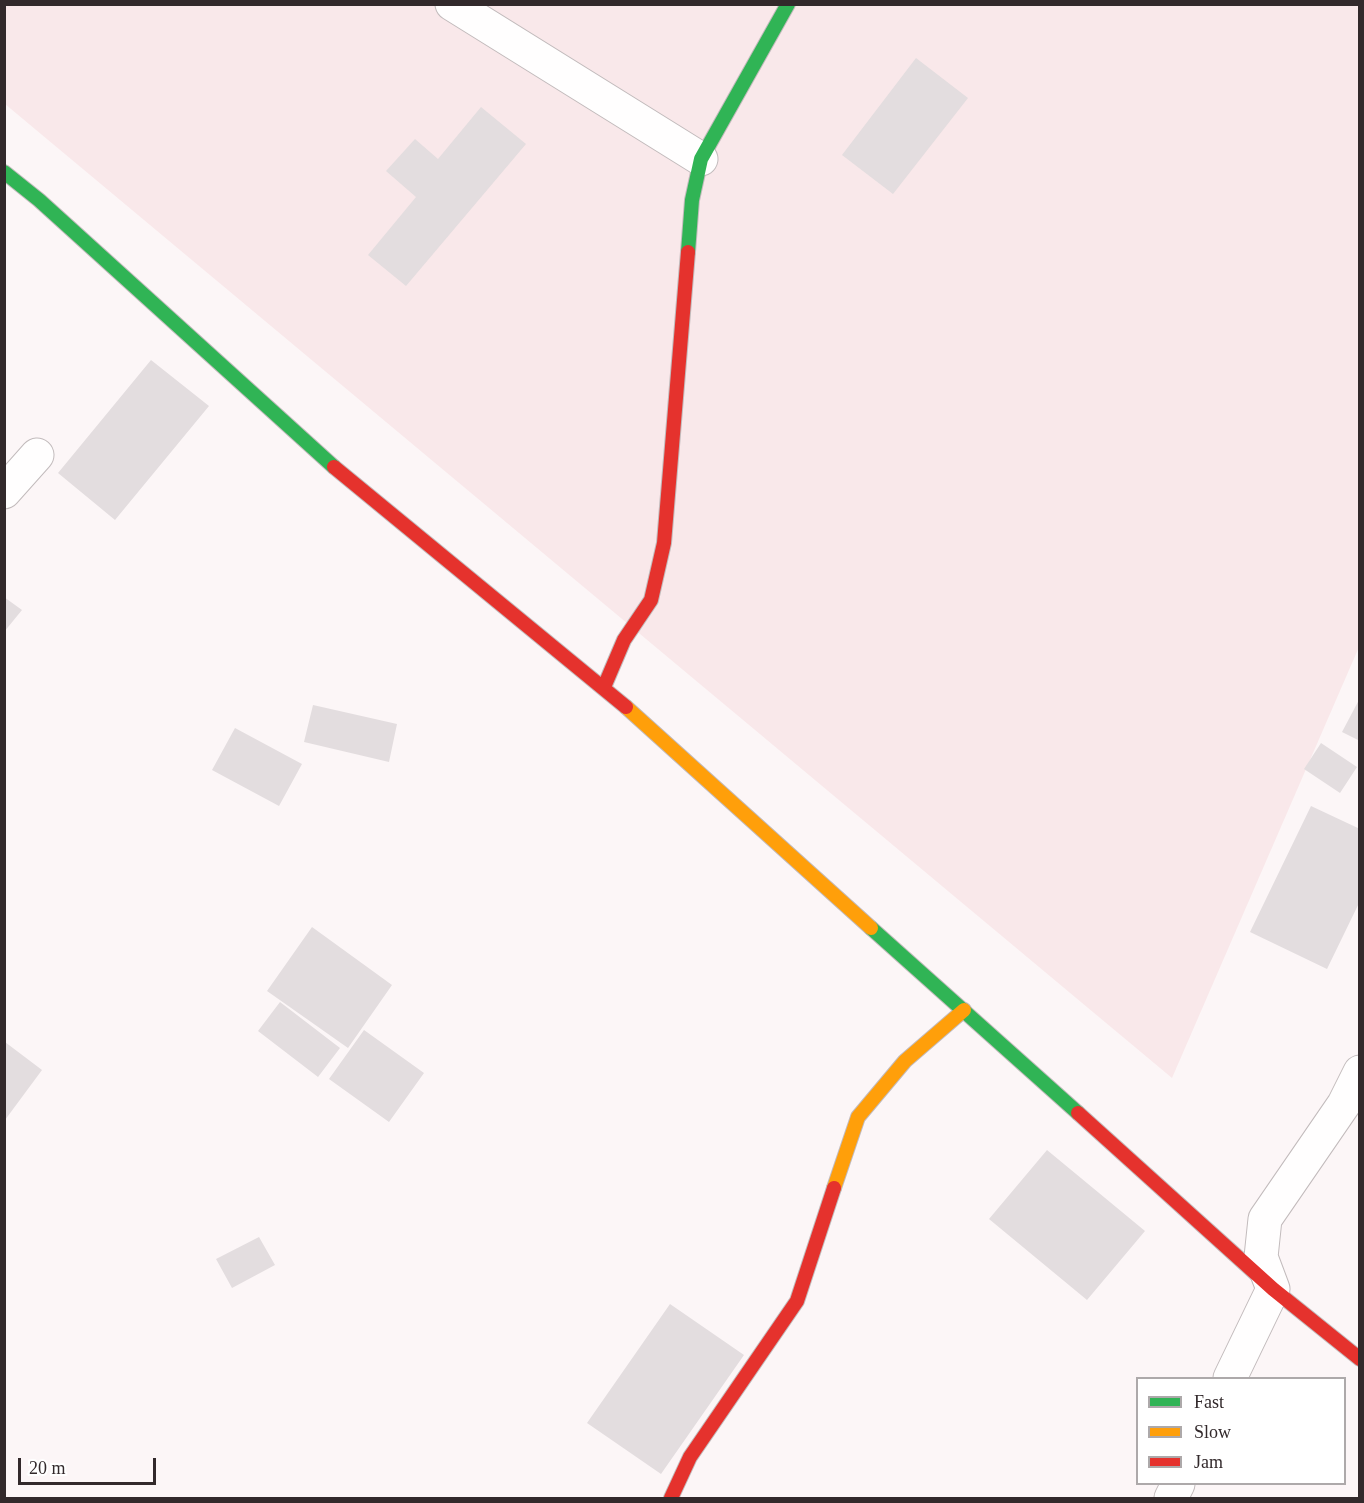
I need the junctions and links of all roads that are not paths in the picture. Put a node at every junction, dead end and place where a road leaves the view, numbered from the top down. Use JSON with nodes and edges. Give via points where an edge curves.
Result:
{"nodes":[{"id":1,"x":452,"y":4,"type":"edge"},
{"id":2,"x":788,"y":4,"type":"edge"},
{"id":3,"x":701,"y":159,"type":"junction"},
{"id":4,"x":4,"y":172,"type":"edge"},
{"id":5,"x":37,"y":454,"type":"dead end"},
{"id":6,"x":4,"y":492,"type":"edge"},
{"id":7,"x":604,"y":687,"type":"junction"},
{"id":8,"x":964,"y":1010,"type":"junction"},
{"id":9,"x":1359,"y":1072,"type":"edge"},
{"id":10,"x":1273,"y":1289,"type":"junction"},
{"id":11,"x":1359,"y":1359,"type":"edge"},
{"id":12,"x":1230,"y":1377,"type":"edge"},
{"id":13,"x":670,"y":1498,"type":"edge"}],
"edges":[{"from":1,"to":3,"type":"street"},
{"from":2,"to":3,"type":"street"},
{"from":3,"to":7,"type":"street","via":[[692,200],[664,543],[651,600],[624,640]]},
{"from":4,"to":7,"type":"street","via":[[340,472]]},
{"from":5,"to":6,"type":"street"},
{"from":7,"to":8,"type":"street"},
{"from":8,"to":10,"type":"street"},
{"from":8,"to":13,"type":"street","via":[[905,1061],[858,1117],[797,1301],[690,1457]]},
{"from":9,"to":10,"type":"street","via":[[1344,1104],[1265,1219],[1261,1257]]},
{"from":10,"to":11,"type":"street"},
{"from":10,"to":12,"type":"street"}]}
